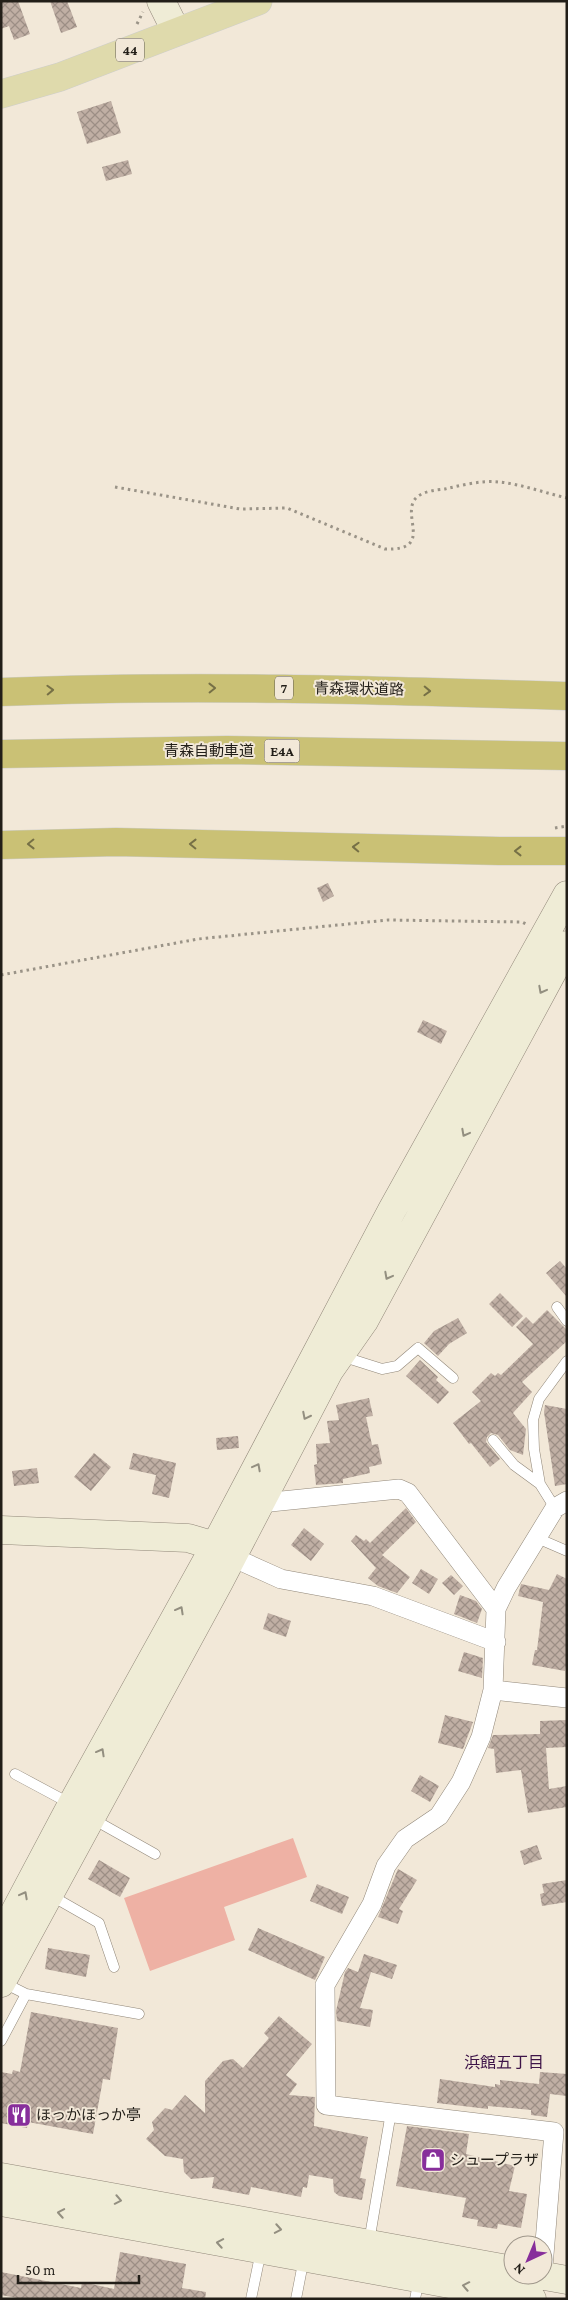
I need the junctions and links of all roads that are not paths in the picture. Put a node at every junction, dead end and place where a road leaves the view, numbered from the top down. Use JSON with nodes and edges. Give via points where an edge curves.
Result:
{"nodes":[{"id":1,"x":161,"y":1,"type":"edge"},
{"id":2,"x":258,"y":1,"type":"edge"},
{"id":3,"x":176,"y":32,"type":"junction"},
{"id":4,"x":1,"y":94,"type":"edge"},
{"id":5,"x":1,"y":692,"type":"edge"},
{"id":6,"x":567,"y":696,"type":"edge"},
{"id":7,"x":1,"y":754,"type":"edge"},
{"id":8,"x":564,"y":756,"type":"edge"},
{"id":9,"x":1,"y":845,"type":"edge"},
{"id":10,"x":567,"y":851,"type":"edge"},
{"id":11,"x":567,"y":895,"type":"edge"},
{"id":12,"x":556,"y":939,"type":"edge"},
{"id":13,"x":557,"y":1307,"type":"dead end"},
{"id":14,"x":567,"y":1321,"type":"edge"},
{"id":15,"x":340,"y":1355,"type":"junction"},
{"id":16,"x":567,"y":1360,"type":"edge"},
{"id":17,"x":452,"y":1378,"type":"dead end"},
{"id":18,"x":493,"y":1440,"type":"dead end"},
{"id":19,"x":540,"y":1484,"type":"junction"},
{"id":20,"x":249,"y":1504,"type":"junction"},
{"id":21,"x":561,"y":1505,"type":"edge"},
{"id":22,"x":1,"y":1530,"type":"edge"},
{"id":23,"x":537,"y":1538,"type":"junction"},
{"id":24,"x":224,"y":1551,"type":"junction"},
{"id":25,"x":567,"y":1551,"type":"edge"},
{"id":26,"x":496,"y":1608,"type":"junction"},
{"id":27,"x":496,"y":1642,"type":"junction"},
{"id":28,"x":493,"y":1690,"type":"junction"},
{"id":29,"x":567,"y":1698,"type":"edge"},
{"id":30,"x":15,"y":1774,"type":"dead end"},
{"id":31,"x":81,"y":1811,"type":"junction"},
{"id":32,"x":155,"y":1854,"type":"dead end"},
{"id":33,"x":49,"y":1894,"type":"junction"},
{"id":34,"x":1,"y":1938,"type":"edge"},
{"id":35,"x":114,"y":1967,"type":"dead end"},
{"id":36,"x":2,"y":1983,"type":"edge"},
{"id":37,"x":26,"y":1994,"type":"junction"},
{"id":38,"x":139,"y":2014,"type":"dead end"},
{"id":39,"x":1,"y":2041,"type":"edge"},
{"id":40,"x":391,"y":2112,"type":"junction"},
{"id":41,"x":1,"y":2177,"type":"edge"},
{"id":42,"x":1,"y":2202,"type":"edge"},
{"id":43,"x":546,"y":2235,"type":"edge"},
{"id":44,"x":368,"y":2245,"type":"junction"},
{"id":45,"x":261,"y":2250,"type":"junction"},
{"id":46,"x":304,"y":2258,"type":"junction"},
{"id":47,"x":553,"y":2277,"type":"edge"},
{"id":48,"x":567,"y":2280,"type":"edge"},
{"id":49,"x":418,"y":2288,"type":"edge"},
{"id":50,"x":514,"y":2290,"type":"edge"},
{"id":51,"x":251,"y":2299,"type":"edge"},
{"id":52,"x":296,"y":2299,"type":"edge"}],
"edges":[{"from":1,"to":3,"type":"street"},
{"from":2,"to":3,"type":"main road","number":"44"},
{"from":3,"to":4,"type":"main road","number":"44","via":[[60,78]]},
{"from":5,"to":6,"type":"highway","name":"青森環状道路","number":"7","one_way":true,"via":[[272,688]]},
{"from":7,"to":8,"type":"highway","name":"青森自動車道","number":"E4A","via":[[236,750]]},
{"from":10,"to":9,"type":"highway","one_way":true,"via":[[116,842]]},
{"from":11,"to":12,"type":"street"},
{"from":12,"to":15,"type":"street","one_way":true,"via":[[364,1321]]},
{"from":20,"to":12,"type":"street","one_way":true,"via":[[392,1210]]},
{"from":13,"to":14,"type":"lane"},
{"from":15,"to":17,"type":"lane","via":[[382,1369],[397,1366],[418,1348]]},
{"from":15,"to":20,"type":"street","one_way":true},
{"from":16,"to":19,"type":"lane","via":[[539,1399],[533,1420]]},
{"from":18,"to":19,"type":"lane","via":[[514,1465]]},
{"from":19,"to":21,"type":"lane"},
{"from":20,"to":24,"type":"street"},
{"from":20,"to":26,"type":"street","via":[[399,1489],[408,1493]]},
{"from":21,"to":23,"type":"street"},
{"from":22,"to":24,"type":"street","via":[[188,1538]]},
{"from":23,"to":25,"type":"lane"},
{"from":23,"to":26,"type":"street"},
{"from":24,"to":27,"type":"street","via":[[281,1579],[373,1596]]},
{"from":24,"to":31,"type":"street"},
{"from":26,"to":27,"type":"street"},
{"from":27,"to":28,"type":"street"},
{"from":28,"to":29,"type":"street"},
{"from":28,"to":40,"type":"street","via":[[481,1737],[462,1782],[438,1816],[405,1839],[386,1866],[372,1904],[325,1985],[326,2105]]},
{"from":30,"to":31,"type":"lane"},
{"from":31,"to":32,"type":"lane"},
{"from":31,"to":33,"type":"street"},
{"from":34,"to":31,"type":"street","one_way":true},
{"from":33,"to":35,"type":"lane","via":[[99,1923]]},
{"from":33,"to":36,"type":"street"},
{"from":36,"to":37,"type":"lane"},
{"from":37,"to":38,"type":"lane"},
{"from":37,"to":39,"type":"lane"},
{"from":40,"to":43,"type":"street","via":[[554,2132]]},
{"from":40,"to":44,"type":"lane"},
{"from":41,"to":44,"type":"street","one_way":true},
{"from":45,"to":42,"type":"street","one_way":true},
{"from":44,"to":50,"type":"street"},
{"from":45,"to":46,"type":"street"},
{"from":45,"to":51,"type":"lane"},
{"from":46,"to":49,"type":"street"},
{"from":46,"to":52,"type":"lane"},
{"from":47,"to":48,"type":"street"},
{"from":50,"to":49,"type":"street","one_way":true}]}
